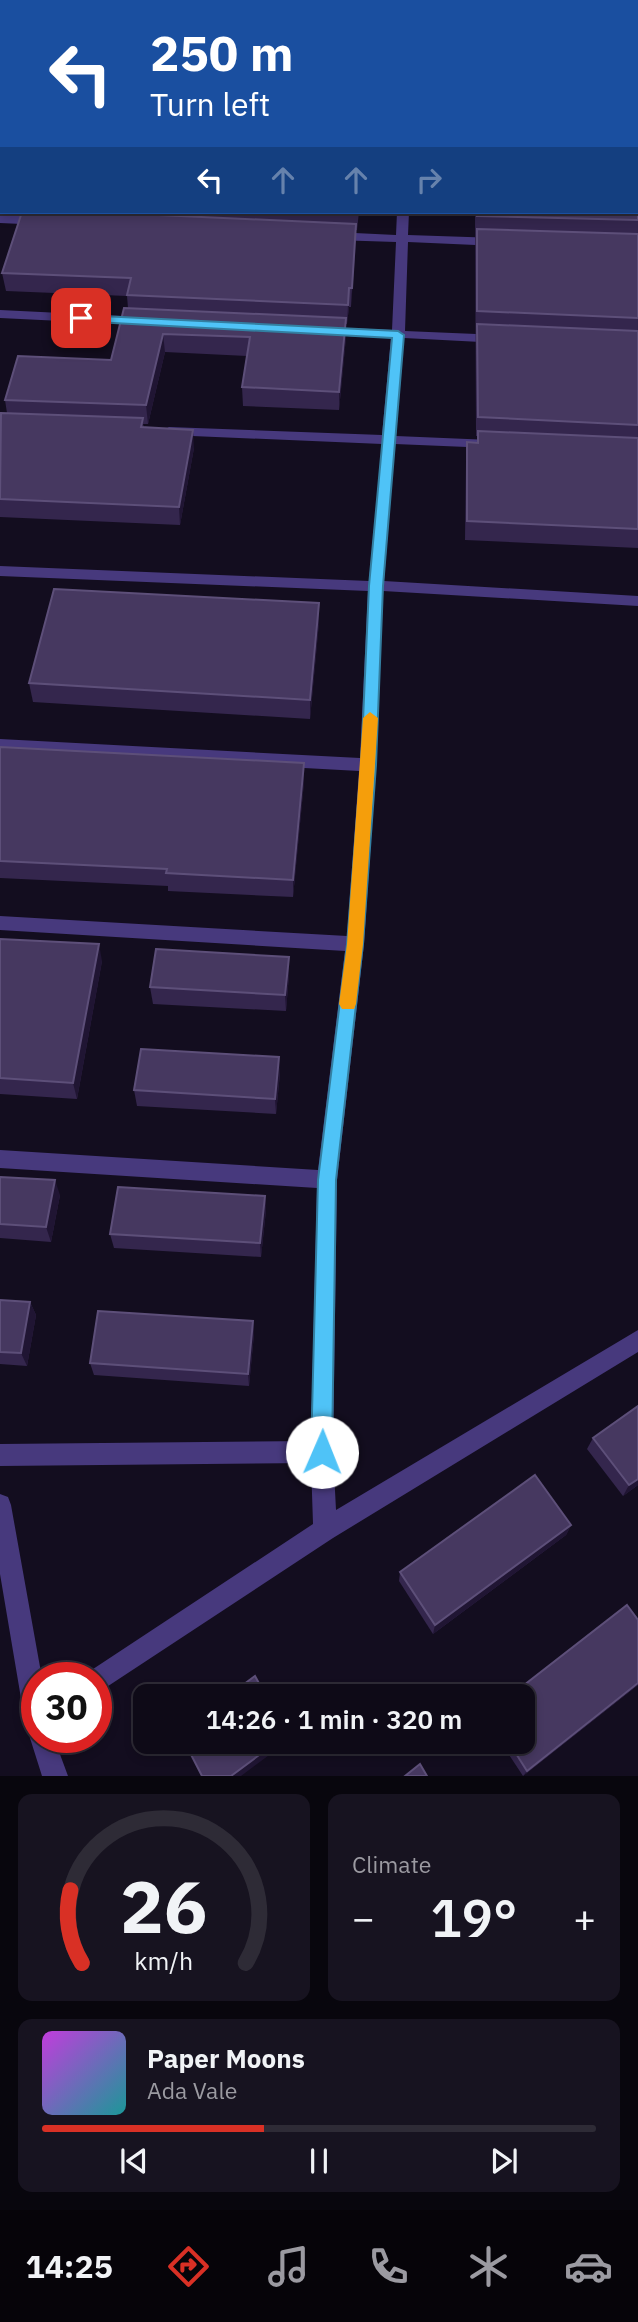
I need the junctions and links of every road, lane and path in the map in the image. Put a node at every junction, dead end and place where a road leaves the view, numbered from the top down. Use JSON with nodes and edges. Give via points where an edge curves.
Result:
{"nodes":[{"id":1,"x":403,"y":214,"type":"edge"},
{"id":2,"x":0,"y":219,"type":"edge"},
{"id":3,"x":55,"y":222,"type":"edge"},
{"id":4,"x":319,"y":235,"type":"edge"},
{"id":5,"x":402,"y":239,"type":"junction"},
{"id":6,"x":513,"y":242,"type":"edge"},
{"id":7,"x":0,"y":314,"type":"edge"},
{"id":8,"x":162,"y":322,"type":"edge"},
{"id":9,"x":315,"y":330,"type":"edge"},
{"id":10,"x":398,"y":335,"type":"junction"},
{"id":11,"x":518,"y":340,"type":"edge"},
{"id":12,"x":152,"y":430,"type":"edge"},
{"id":13,"x":388,"y":439,"type":"junction"},
{"id":14,"x":499,"y":444,"type":"edge"},
{"id":15,"x":0,"y":571,"type":"edge"},
{"id":16,"x":376,"y":586,"type":"junction"},
{"id":17,"x":638,"y":601,"type":"edge"},
{"id":18,"x":0,"y":745,"type":"edge"},
{"id":19,"x":368,"y":765,"type":"junction"},
{"id":20,"x":0,"y":923,"type":"edge"},
{"id":21,"x":355,"y":944,"type":"junction"},
{"id":22,"x":0,"y":1159,"type":"edge"},
{"id":23,"x":327,"y":1180,"type":"junction"},
{"id":24,"x":638,"y":1340,"type":"edge"},
{"id":25,"x":322,"y":1452,"type":"junction"},
{"id":26,"x":0,"y":1455,"type":"edge"},
{"id":27,"x":0,"y":1505,"type":"edge"},
{"id":28,"x":325,"y":1530,"type":"junction"},
{"id":29,"x":27,"y":1662,"type":"edge"},
{"id":30,"x":112,"y":1671,"type":"edge"},
{"id":31,"x":47,"y":1753,"type":"edge"},
{"id":32,"x":55,"y":1776,"type":"edge"}],
"edges":[{"from":1,"to":5,"type":"street"},
{"from":2,"to":3,"type":"street"},
{"from":4,"to":5,"type":"street"},
{"from":5,"to":6,"type":"street"},
{"from":5,"to":10,"type":"street"},
{"from":7,"to":8,"type":"street"},
{"from":9,"to":10,"type":"street"},
{"from":10,"to":11,"type":"street"},
{"from":10,"to":13,"type":"street"},
{"from":12,"to":13,"type":"street"},
{"from":13,"to":14,"type":"street"},
{"from":13,"to":16,"type":"street"},
{"from":15,"to":16,"type":"street"},
{"from":16,"to":17,"type":"street"},
{"from":16,"to":19,"type":"street"},
{"from":18,"to":19,"type":"street"},
{"from":19,"to":21,"type":"street"},
{"from":20,"to":21,"type":"street"},
{"from":21,"to":23,"type":"street"},
{"from":22,"to":23,"type":"street"},
{"from":23,"to":25,"type":"street"},
{"from":24,"to":28,"type":"street"},
{"from":25,"to":26,"type":"street"},
{"from":25,"to":28,"type":"street"},
{"from":27,"to":29,"type":"street"},
{"from":28,"to":30,"type":"street"},
{"from":31,"to":32,"type":"street"}]}
